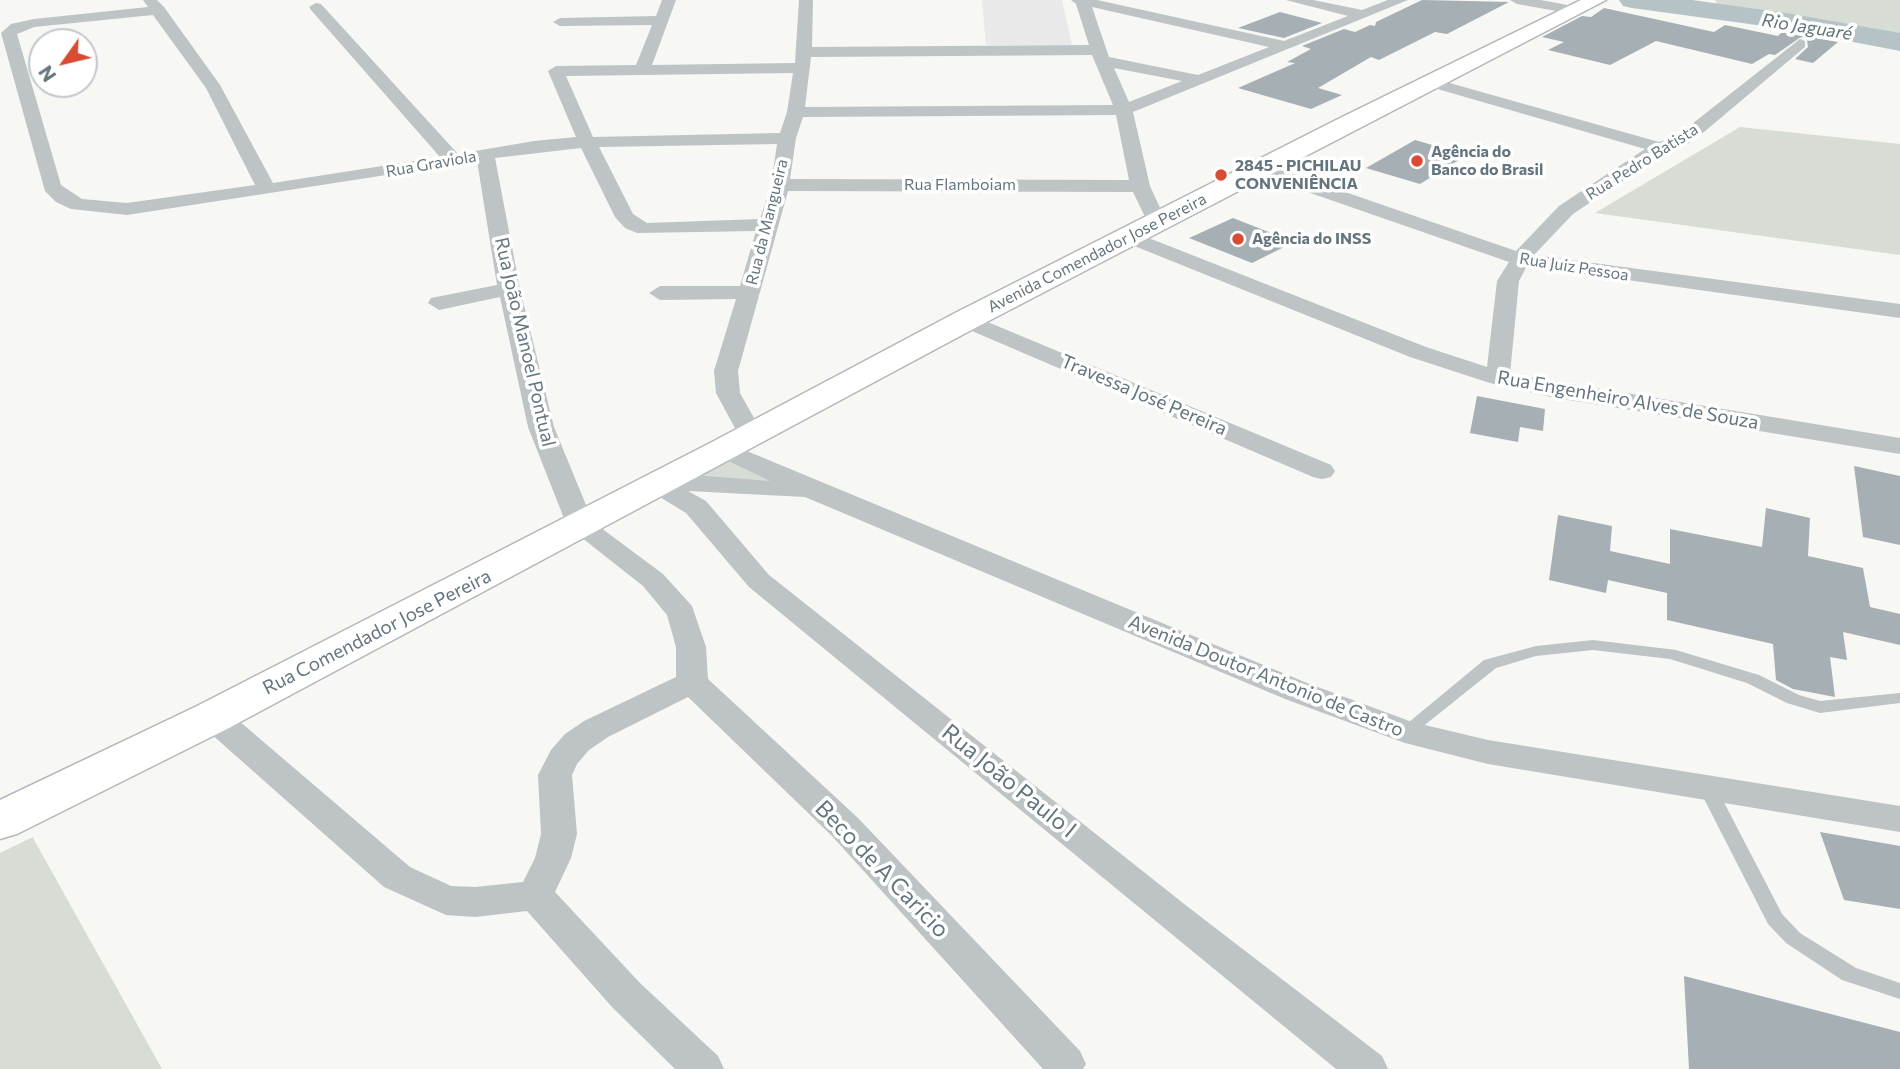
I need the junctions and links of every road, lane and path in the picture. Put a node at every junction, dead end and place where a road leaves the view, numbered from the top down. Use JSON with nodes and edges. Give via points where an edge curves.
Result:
{"nodes":[{"id":1,"x":670,"y":0,"type":"edge"},
{"id":2,"x":806,"y":0,"type":"edge"},
{"id":3,"x":1080,"y":0,"type":"edge"},
{"id":4,"x":1293,"y":0,"type":"edge"},
{"id":5,"x":1401,"y":0,"type":"edge"},
{"id":6,"x":1517,"y":0,"type":"edge"},
{"id":7,"x":155,"y":5,"type":"edge"},
{"id":8,"x":1584,"y":5,"type":"edge"},
{"id":9,"x":316,"y":7,"type":"dead end"},
{"id":10,"x":1364,"y":15,"type":"junction"},
{"id":11,"x":660,"y":20,"type":"junction"},
{"id":12,"x":560,"y":22,"type":"dead end"},
{"id":13,"x":1800,"y":44,"type":"dead end"},
{"id":14,"x":1286,"y":46,"type":"junction"},
{"id":15,"x":1101,"y":56,"type":"junction"},
{"id":16,"x":802,"y":60,"type":"junction"},
{"id":17,"x":643,"y":69,"type":"junction"},
{"id":18,"x":1199,"y":80,"type":"junction"},
{"id":19,"x":1433,"y":83,"type":"junction"},
{"id":20,"x":1124,"y":110,"type":"junction"},
{"id":21,"x":796,"y":112,"type":"junction"},
{"id":22,"x":787,"y":138,"type":"junction"},
{"id":23,"x":587,"y":142,"type":"junction"},
{"id":24,"x":1660,"y":148,"type":"junction"},
{"id":25,"x":485,"y":154,"type":"junction"},
{"id":26,"x":453,"y":160,"type":"junction"},
{"id":27,"x":1260,"y":169,"type":"junction"},
{"id":28,"x":780,"y":185,"type":"junction"},
{"id":29,"x":1140,"y":186,"type":"junction"},
{"id":30,"x":266,"y":188,"type":"junction"},
{"id":31,"x":1157,"y":223,"type":"junction"},
{"id":32,"x":766,"y":225,"type":"junction"},
{"id":33,"x":1129,"y":237,"type":"junction"},
{"id":34,"x":1520,"y":259,"type":"junction"},
{"id":35,"x":509,"y":289,"type":"junction"},
{"id":36,"x":749,"y":292,"type":"junction"},
{"id":37,"x":660,"y":293,"type":"dead end"},
{"id":38,"x":439,"y":303,"type":"dead end"},
{"id":39,"x":1900,"y":311,"type":"edge"},
{"id":40,"x":966,"y":320,"type":"junction"},
{"id":41,"x":1498,"y":378,"type":"junction"},
{"id":42,"x":738,"y":443,"type":"junction"},
{"id":43,"x":1900,"y":446,"type":"edge"},
{"id":44,"x":1322,"y":471,"type":"dead end"},
{"id":45,"x":663,"y":483,"type":"junction"},
{"id":46,"x":817,"y":493,"type":"junction"},
{"id":47,"x":581,"y":526,"type":"junction"},
{"id":48,"x":692,"y":682,"type":"junction"},
{"id":49,"x":1900,"y":698,"type":"edge"},
{"id":50,"x":214,"y":717,"type":"junction"},
{"id":51,"x":1405,"y":732,"type":"junction"},
{"id":52,"x":1707,"y":786,"type":"junction"},
{"id":53,"x":1900,"y":819,"type":"edge"},
{"id":54,"x":0,"y":821,"type":"edge"},
{"id":55,"x":535,"y":895,"type":"junction"},
{"id":56,"x":1900,"y":991,"type":"edge"},
{"id":57,"x":1065,"y":1063,"type":"dead end"},
{"id":58,"x":703,"y":1069,"type":"edge"},
{"id":59,"x":1367,"y":1069,"type":"edge"}],
"edges":[{"from":1,"to":11,"type":"street"},
{"from":2,"to":16,"type":"street","name":"Rua da Mangueira"},
{"from":3,"to":14,"type":"street"},
{"from":3,"to":15,"type":"street"},
{"from":4,"to":10,"type":"street"},
{"from":5,"to":10,"type":"street"},
{"from":6,"to":8,"type":"street"},
{"from":7,"to":30,"type":"street","via":[[214,88]]},
{"from":7,"to":30,"type":"street","name":"Rua Graviola","via":[[34,23],[9,33],[52,187],[78,205],[127,209]]},
{"from":8,"to":19,"type":"street","name":"Avenida Comendador Jose Pereira"},
{"from":9,"to":26,"type":"street"},
{"from":10,"to":14,"type":"street"},
{"from":11,"to":12,"type":"street"},
{"from":11,"to":17,"type":"street"},
{"from":13,"to":24,"type":"street","name":"Rua Pedro Batista","via":[[1698,128]]},
{"from":14,"to":18,"type":"street"},
{"from":15,"to":16,"type":"street"},
{"from":15,"to":18,"type":"street"},
{"from":15,"to":20,"type":"street"},
{"from":16,"to":17,"type":"street"},
{"from":16,"to":21,"type":"street","name":"Rua da Mangueira"},
{"from":17,"to":23,"type":"street","via":[[556,71]]},
{"from":18,"to":20,"type":"street"},
{"from":19,"to":24,"type":"street"},
{"from":19,"to":27,"type":"street","name":"Avenida Comendador Jose Pereira"},
{"from":20,"to":21,"type":"street"},
{"from":20,"to":29,"type":"street"},
{"from":21,"to":22,"type":"street","name":"Rua da Mangueira"},
{"from":22,"to":23,"type":"street","name":"Rua Graviola"},
{"from":22,"to":28,"type":"street","name":"Rua da Mangueira"},
{"from":23,"to":25,"type":"street","name":"Rua Graviola"},
{"from":23,"to":32,"type":"street","via":[[625,217],[644,229]]},
{"from":24,"to":34,"type":"street","name":"Rua Pedro Batista","via":[[1566,210]]},
{"from":25,"to":26,"type":"street","name":"Rua Graviola"},
{"from":25,"to":35,"type":"street","name":"Rua João Manoel Pontual"},
{"from":26,"to":30,"type":"street","name":"Rua Graviola"},
{"from":27,"to":31,"type":"street","name":"Avenida Comendador Jose Pereira"},
{"from":27,"to":34,"type":"street","name":"Rua Juiz Pessoa"},
{"from":28,"to":29,"type":"street","name":"Rua Flamboiam"},
{"from":28,"to":32,"type":"street","name":"Rua da Mangueira"},
{"from":29,"to":31,"type":"street"},
{"from":31,"to":33,"type":"street","name":"Avenida Comendador Jose Pereira"},
{"from":32,"to":36,"type":"street","name":"Rua da Mangueira"},
{"from":33,"to":40,"type":"street","name":"Avenida Comendador Jose Pereira"},
{"from":33,"to":41,"type":"street","name":"Rua Engenheiro Alves de Souza","via":[[1418,352]]},
{"from":34,"to":39,"type":"street","name":"Rua Juiz Pessoa"},
{"from":34,"to":41,"type":"street","name":"Rua Pedro Batista","via":[[1508,281]]},
{"from":35,"to":38,"type":"street"},
{"from":35,"to":47,"type":"street","name":"Rua João Manoel Pontual","via":[[541,427]]},
{"from":36,"to":37,"type":"street"},
{"from":36,"to":42,"type":"street","name":"Rua da Mangueira","via":[[726,372]]},
{"from":40,"to":42,"type":"street","name":"Avenida Comendador Jose Pereira"},
{"from":40,"to":44,"type":"street","name":"Travessa José Pereira"},
{"from":41,"to":43,"type":"street","name":"Rua Engenheiro Alves de Souza"},
{"from":42,"to":45,"type":"street","name":"Rua Comendador Jose Pereira"},
{"from":42,"to":46,"type":"street","name":"Avenida Doutor Antonio de Castro"},
{"from":45,"to":46,"type":"street","name":"Avenida Doutor Antonio de Castro"},
{"from":45,"to":47,"type":"street","name":"Rua Comendador Jose Pereira"},
{"from":45,"to":59,"type":"street","name":"Rua João Paulo I","via":[[696,507],[759,581]]},
{"from":46,"to":51,"type":"street","name":"Avenida Doutor Antonio de Castro"},
{"from":47,"to":48,"type":"street","via":[[653,580],[681,612],[691,647]]},
{"from":47,"to":50,"type":"street","name":"Rua Comendador Jose Pereira"},
{"from":48,"to":55,"type":"street","via":[[596,729],[563,758],[555,775],[559,834]]},
{"from":48,"to":57,"type":"street","name":"Beco de A Caricio","via":[[845,827]]},
{"from":49,"to":51,"type":"lane","via":[[1820,707],[1671,653],[1593,645],[1536,651],[1490,664]]},
{"from":50,"to":54,"type":"street","name":"Rua Comendador Jose Pereira"},
{"from":50,"to":55,"type":"street","via":[[406,882],[446,900],[475,902]]},
{"from":51,"to":52,"type":"street","name":"Avenida Doutor Antonio de Castro","via":[[1488,752]]},
{"from":52,"to":53,"type":"street","name":"Avenida Doutor Antonio de Castro"},
{"from":52,"to":56,"type":"lane","via":[[1775,919],[1793,938],[1849,974]]},
{"from":55,"to":58,"type":"street","via":[[626,995]]}]}
